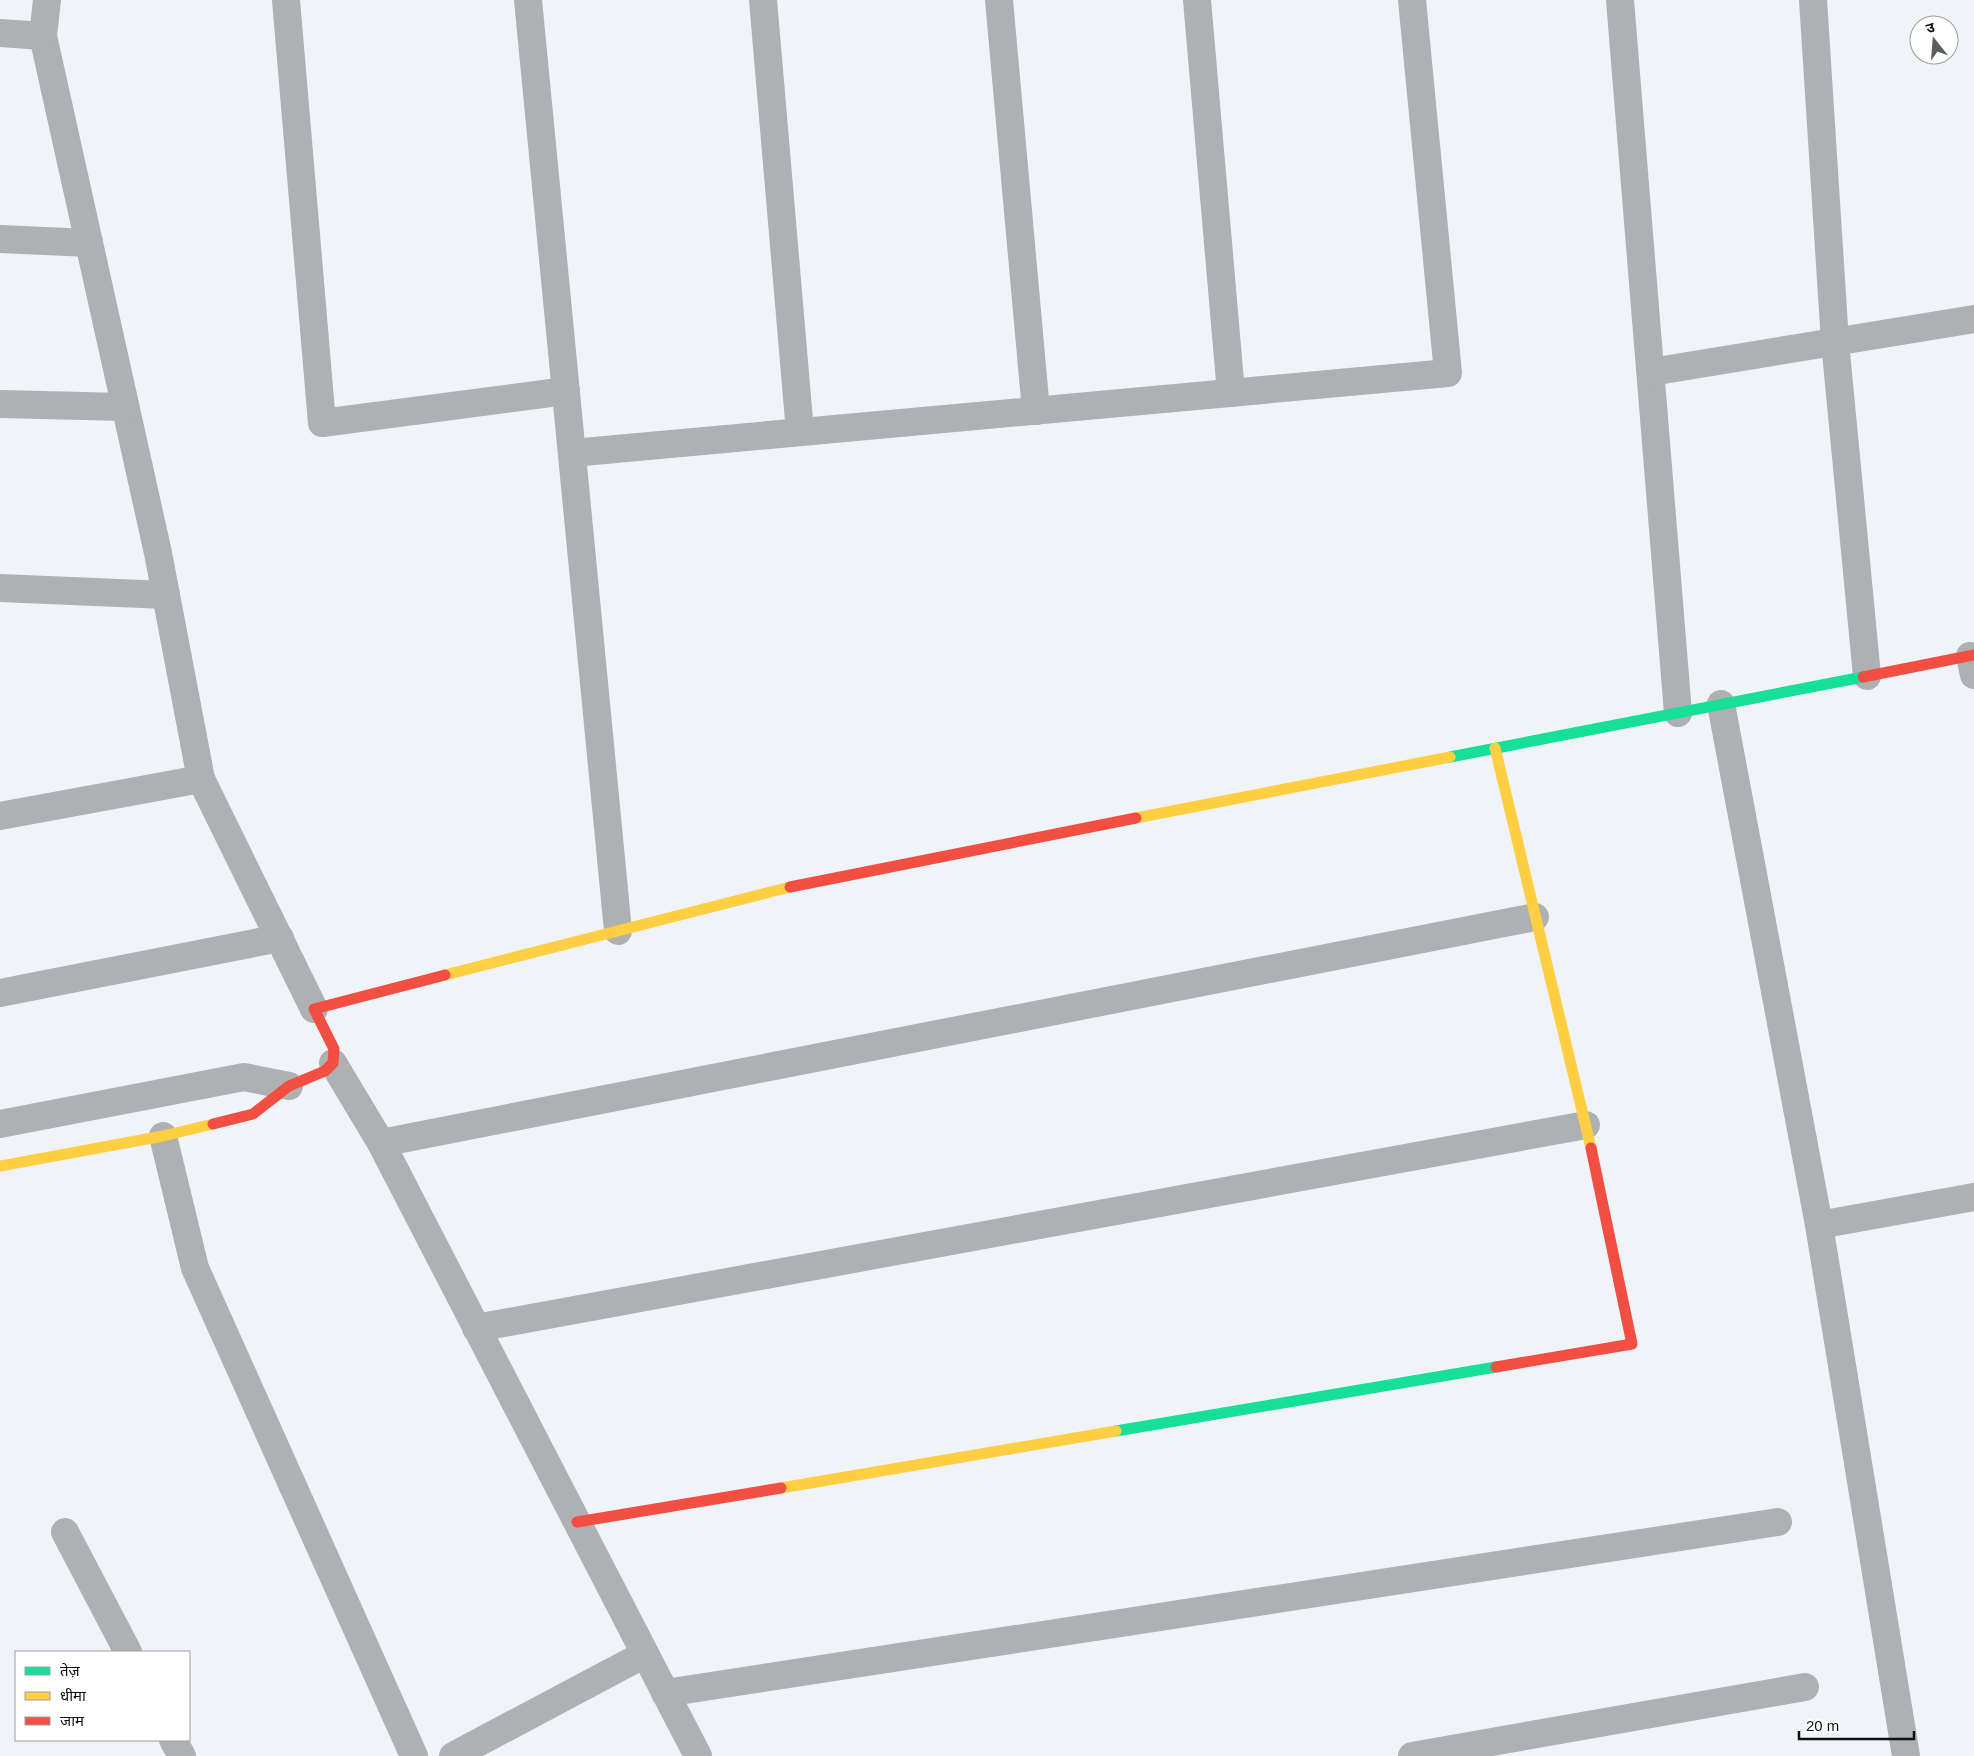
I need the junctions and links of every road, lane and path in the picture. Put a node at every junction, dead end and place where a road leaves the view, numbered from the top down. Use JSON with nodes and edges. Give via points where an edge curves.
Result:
{"nodes":[{"id":1,"x":47,"y":0,"type":"edge"},
{"id":2,"x":286,"y":0,"type":"edge"},
{"id":3,"x":528,"y":0,"type":"edge"},
{"id":4,"x":763,"y":0,"type":"edge"},
{"id":5,"x":999,"y":0,"type":"edge"},
{"id":6,"x":1197,"y":0,"type":"edge"},
{"id":7,"x":1412,"y":0,"type":"edge"},
{"id":8,"x":1620,"y":0,"type":"edge"},
{"id":9,"x":1813,"y":0,"type":"edge"},
{"id":10,"x":0,"y":32,"type":"edge"},
{"id":11,"x":43,"y":36,"type":"junction"},
{"id":12,"x":0,"y":238,"type":"edge"},
{"id":13,"x":89,"y":243,"type":"junction"},
{"id":14,"x":1974,"y":319,"type":"edge"},
{"id":15,"x":1835,"y":342,"type":"junction"},
{"id":16,"x":1650,"y":372,"type":"junction"},
{"id":17,"x":566,"y":391,"type":"junction"},
{"id":18,"x":1231,"y":393,"type":"junction"},
{"id":19,"x":0,"y":404,"type":"edge"},
{"id":20,"x":125,"y":407,"type":"junction"},
{"id":21,"x":1036,"y":411,"type":"junction"},
{"id":22,"x":800,"y":432,"type":"junction"},
{"id":23,"x":572,"y":453,"type":"junction"},
{"id":24,"x":0,"y":588,"type":"edge"},
{"id":25,"x":166,"y":595,"type":"junction"},
{"id":26,"x":1973,"y":662,"type":"edge"},
{"id":27,"x":1867,"y":676,"type":"junction"},
{"id":28,"x":1721,"y":704,"type":"junction"},
{"id":29,"x":1678,"y":713,"type":"junction"},
{"id":30,"x":1495,"y":748,"type":"junction"},
{"id":31,"x":201,"y":778,"type":"junction"},
{"id":32,"x":0,"y":816,"type":"edge"},
{"id":33,"x":1535,"y":917,"type":"junction"},
{"id":34,"x":618,"y":931,"type":"junction"},
{"id":35,"x":280,"y":938,"type":"junction"},
{"id":36,"x":0,"y":993,"type":"edge"},
{"id":37,"x":314,"y":1009,"type":"junction"},
{"id":38,"x":333,"y":1063,"type":"junction"},
{"id":39,"x":289,"y":1086,"type":"junction"},
{"id":40,"x":0,"y":1124,"type":"edge"},
{"id":41,"x":1586,"y":1126,"type":"junction"},
{"id":42,"x":163,"y":1136,"type":"junction"},
{"id":43,"x":380,"y":1143,"type":"junction"},
{"id":44,"x":0,"y":1166,"type":"edge"},
{"id":45,"x":1974,"y":1197,"type":"edge"},
{"id":46,"x":1819,"y":1225,"type":"junction"},
{"id":47,"x":476,"y":1328,"type":"junction"},
{"id":48,"x":577,"y":1522,"type":"junction"},
{"id":49,"x":1778,"y":1522,"type":"dead end"},
{"id":50,"x":65,"y":1532,"type":"dead end"},
{"id":51,"x":127,"y":1651,"type":"edge"},
{"id":52,"x":645,"y":1654,"type":"junction"},
{"id":53,"x":1805,"y":1687,"type":"dead end"},
{"id":54,"x":665,"y":1693,"type":"junction"},
{"id":55,"x":174,"y":1741,"type":"edge"},
{"id":56,"x":182,"y":1756,"type":"edge"},
{"id":57,"x":414,"y":1756,"type":"edge"},
{"id":58,"x":453,"y":1756,"type":"edge"},
{"id":59,"x":698,"y":1756,"type":"edge"},
{"id":60,"x":1412,"y":1756,"type":"edge"},
{"id":61,"x":1906,"y":1756,"type":"edge"}],
"edges":[{"from":1,"to":11,"type":"street"},
{"from":2,"to":17,"type":"street","via":[[322,423]]},
{"from":3,"to":17,"type":"street"},
{"from":4,"to":22,"type":"street"},
{"from":5,"to":21,"type":"street"},
{"from":6,"to":18,"type":"street"},
{"from":7,"to":18,"type":"street","via":[[1448,373]]},
{"from":8,"to":16,"type":"street"},
{"from":9,"to":15,"type":"street"},
{"from":10,"to":11,"type":"street"},
{"from":11,"to":13,"type":"street"},
{"from":12,"to":13,"type":"street"},
{"from":13,"to":20,"type":"street"},
{"from":14,"to":15,"type":"street"},
{"from":15,"to":16,"type":"street"},
{"from":15,"to":27,"type":"street"},
{"from":16,"to":29,"type":"street"},
{"from":17,"to":23,"type":"street"},
{"from":18,"to":21,"type":"street"},
{"from":19,"to":20,"type":"street"},
{"from":20,"to":25,"type":"street"},
{"from":21,"to":22,"type":"street"},
{"from":22,"to":23,"type":"street"},
{"from":23,"to":34,"type":"street"},
{"from":24,"to":25,"type":"street"},
{"from":25,"to":31,"type":"street"},
{"from":26,"to":27,"type":"street"},
{"from":27,"to":28,"type":"street"},
{"from":28,"to":29,"type":"street"},
{"from":28,"to":46,"type":"street"},
{"from":29,"to":30,"type":"street"},
{"from":30,"to":33,"type":"street"},
{"from":30,"to":34,"type":"street","via":[[805,882]]},
{"from":31,"to":32,"type":"street"},
{"from":31,"to":35,"type":"street"},
{"from":33,"to":41,"type":"street"},
{"from":33,"to":43,"type":"street"},
{"from":34,"to":37,"type":"street"},
{"from":35,"to":36,"type":"street"},
{"from":35,"to":37,"type":"street"},
{"from":37,"to":38,"type":"street","via":[[334,1049]]},
{"from":38,"to":39,"type":"street","via":[[325,1071]]},
{"from":38,"to":43,"type":"street"},
{"from":39,"to":40,"type":"street","via":[[244,1077]]},
{"from":39,"to":42,"type":"street","via":[[253,1114]]},
{"from":41,"to":47,"type":"street"},
{"from":41,"to":48,"type":"street","via":[[1632,1344]]},
{"from":42,"to":44,"type":"street"},
{"from":42,"to":57,"type":"street","via":[[195,1268]]},
{"from":43,"to":47,"type":"street"},
{"from":45,"to":46,"type":"street"},
{"from":46,"to":61,"type":"street"},
{"from":47,"to":48,"type":"street"},
{"from":48,"to":52,"type":"street"},
{"from":49,"to":54,"type":"street"},
{"from":50,"to":51,"type":"street"},
{"from":52,"to":54,"type":"street"},
{"from":52,"to":58,"type":"street"},
{"from":53,"to":60,"type":"street"},
{"from":54,"to":59,"type":"street"},
{"from":55,"to":56,"type":"street"}]}
